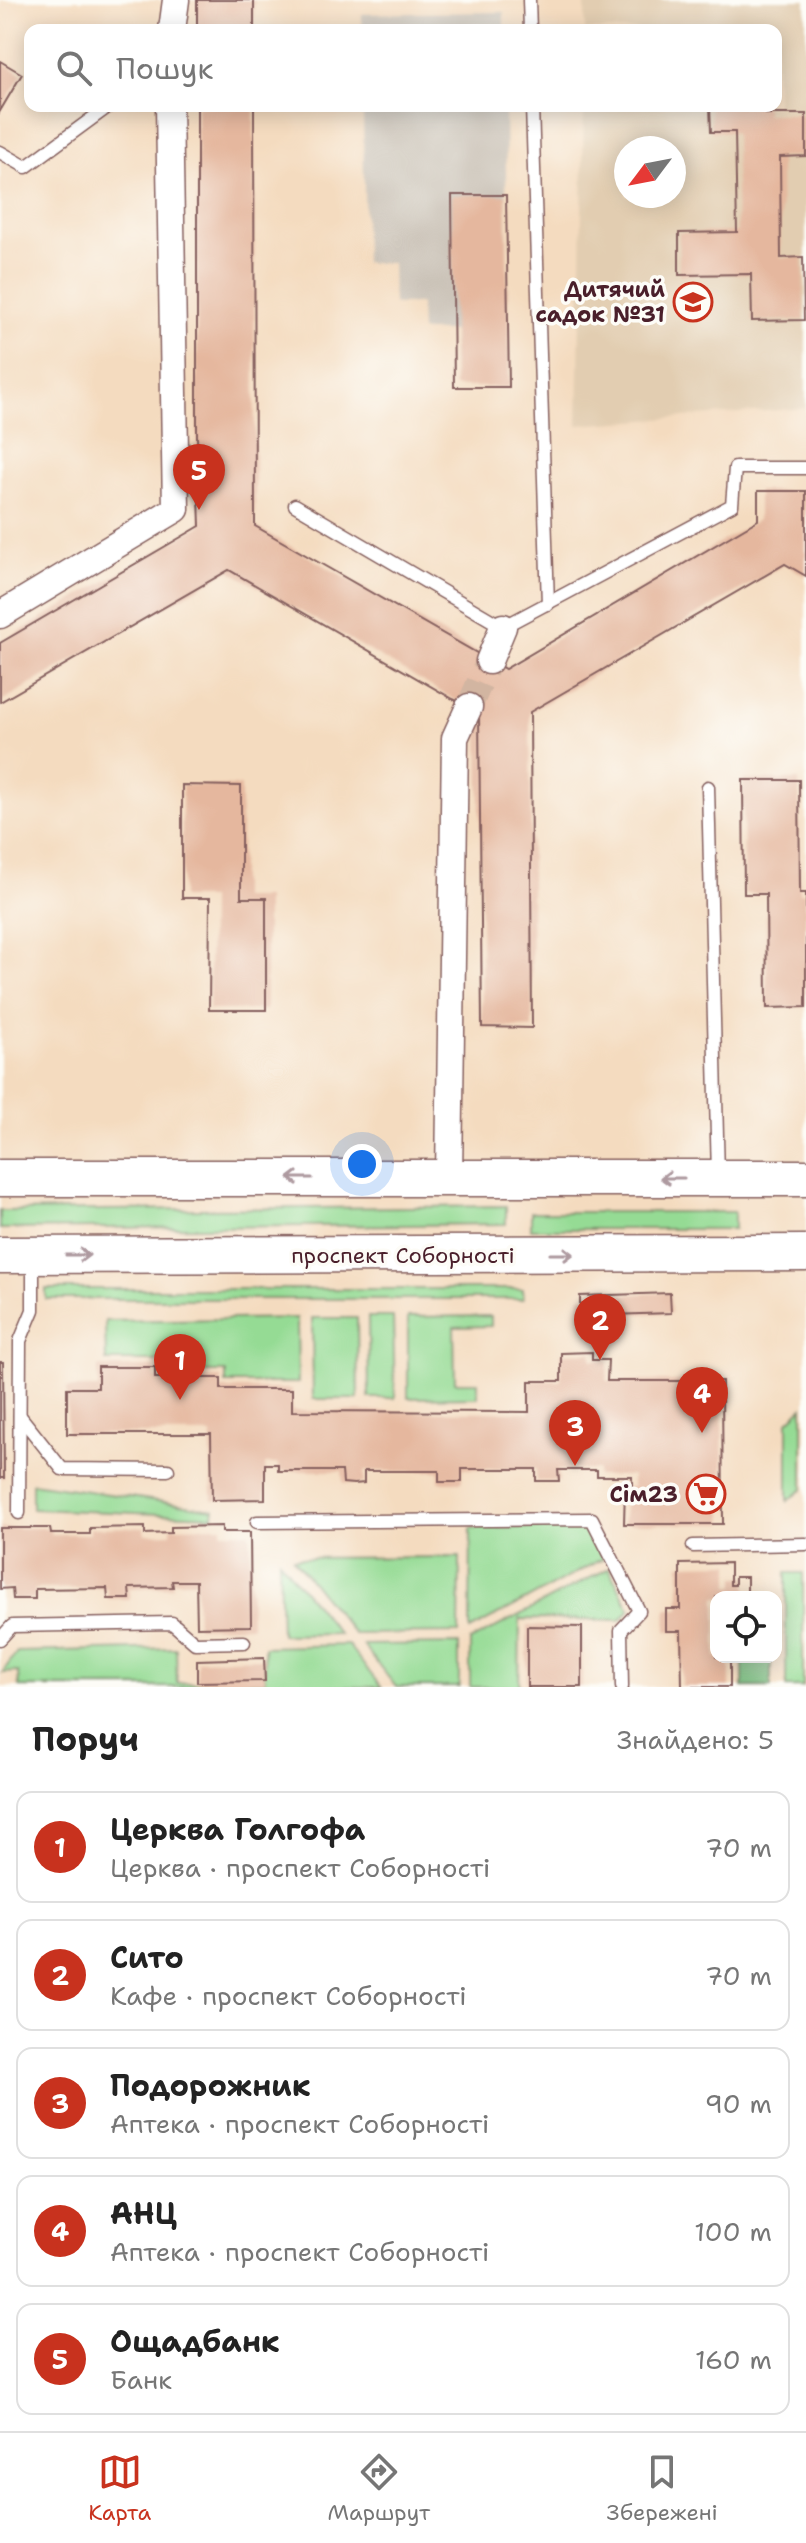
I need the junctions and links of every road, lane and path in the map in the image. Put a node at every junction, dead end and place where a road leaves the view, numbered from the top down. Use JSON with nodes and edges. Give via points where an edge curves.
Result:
{"nodes":[{"id":1,"x":176,"y":0,"type":"edge"},
{"id":2,"x":529,"y":0,"type":"edge"},
{"id":3,"x":173,"y":24,"type":"edge"},
{"id":4,"x":530,"y":24,"type":"edge"},
{"id":5,"x":101,"y":112,"type":"edge"},
{"id":6,"x":169,"y":112,"type":"edge"},
{"id":7,"x":532,"y":112,"type":"edge"},
{"id":8,"x":0,"y":152,"type":"edge"},
{"id":9,"x":806,"y":468,"type":"edge"},
{"id":10,"x":295,"y":505,"type":"dead end"},
{"id":11,"x":548,"y":604,"type":"junction"},
{"id":12,"x":0,"y":615,"type":"edge"},
{"id":13,"x":503,"y":627,"type":"junction"},
{"id":14,"x":489,"y":661,"type":"tunnel mouth"},
{"id":15,"x":469,"y":707,"type":"tunnel mouth"},
{"id":16,"x":708,"y":787,"type":"dead end"},
{"id":17,"x":449,"y":1177,"type":"junction"},
{"id":18,"x":0,"y":1178,"type":"edge"},
{"id":19,"x":718,"y":1178,"type":"junction"},
{"id":20,"x":806,"y":1178,"type":"edge"},
{"id":21,"x":806,"y":1253,"type":"edge"},
{"id":22,"x":16,"y":1255,"type":"edge"},
{"id":23,"x":20,"y":1416,"type":"junction"},
{"id":24,"x":168,"y":1470,"type":"dead end"},
{"id":25,"x":19,"y":1513,"type":"dead end"},
{"id":26,"x":257,"y":1522,"type":"dead end"},
{"id":27,"x":806,"y":1544,"type":"edge"},
{"id":28,"x":693,"y":1546,"type":"dead end"},
{"id":29,"x":0,"y":1639,"type":"edge"},
{"id":30,"x":244,"y":1642,"type":"dead end"},
{"id":31,"x":622,"y":1687,"type":"edge"}],
"edges":[{"from":1,"to":3,"type":"street"},
{"from":2,"to":4,"type":"lane"},
{"from":5,"to":8,"type":"lane","via":[[26,167]]},
{"from":6,"to":12,"type":"street","via":[[176,509]]},
{"from":7,"to":11,"type":"lane"},
{"from":9,"to":11,"type":"lane","via":[[735,468],[732,505]]},
{"from":10,"to":13,"type":"lane"},
{"from":11,"to":13,"type":"lane"},
{"from":13,"to":14,"type":"street"},
{"from":15,"to":17,"type":"street","via":[[455,738]]},
{"from":16,"to":19,"type":"lane"},
{"from":17,"to":18,"type":"main road","one_way":true},
{"from":19,"to":17,"type":"main road","one_way":true},
{"from":19,"to":20,"type":"main road"},
{"from":22,"to":21,"type":"main road","name":"проспект Соборності","one_way":true},
{"from":22,"to":23,"type":"lane","via":[[33,1310],[20,1341]]},
{"from":23,"to":24,"type":"lane","via":[[62,1469]]},
{"from":23,"to":25,"type":"lane"},
{"from":26,"to":31,"type":"lane","via":[[592,1519],[639,1611],[621,1630]]},
{"from":27,"to":28,"type":"lane"},
{"from":29,"to":30,"type":"lane","via":[[12,1626],[172,1623],[195,1643]]}]}
